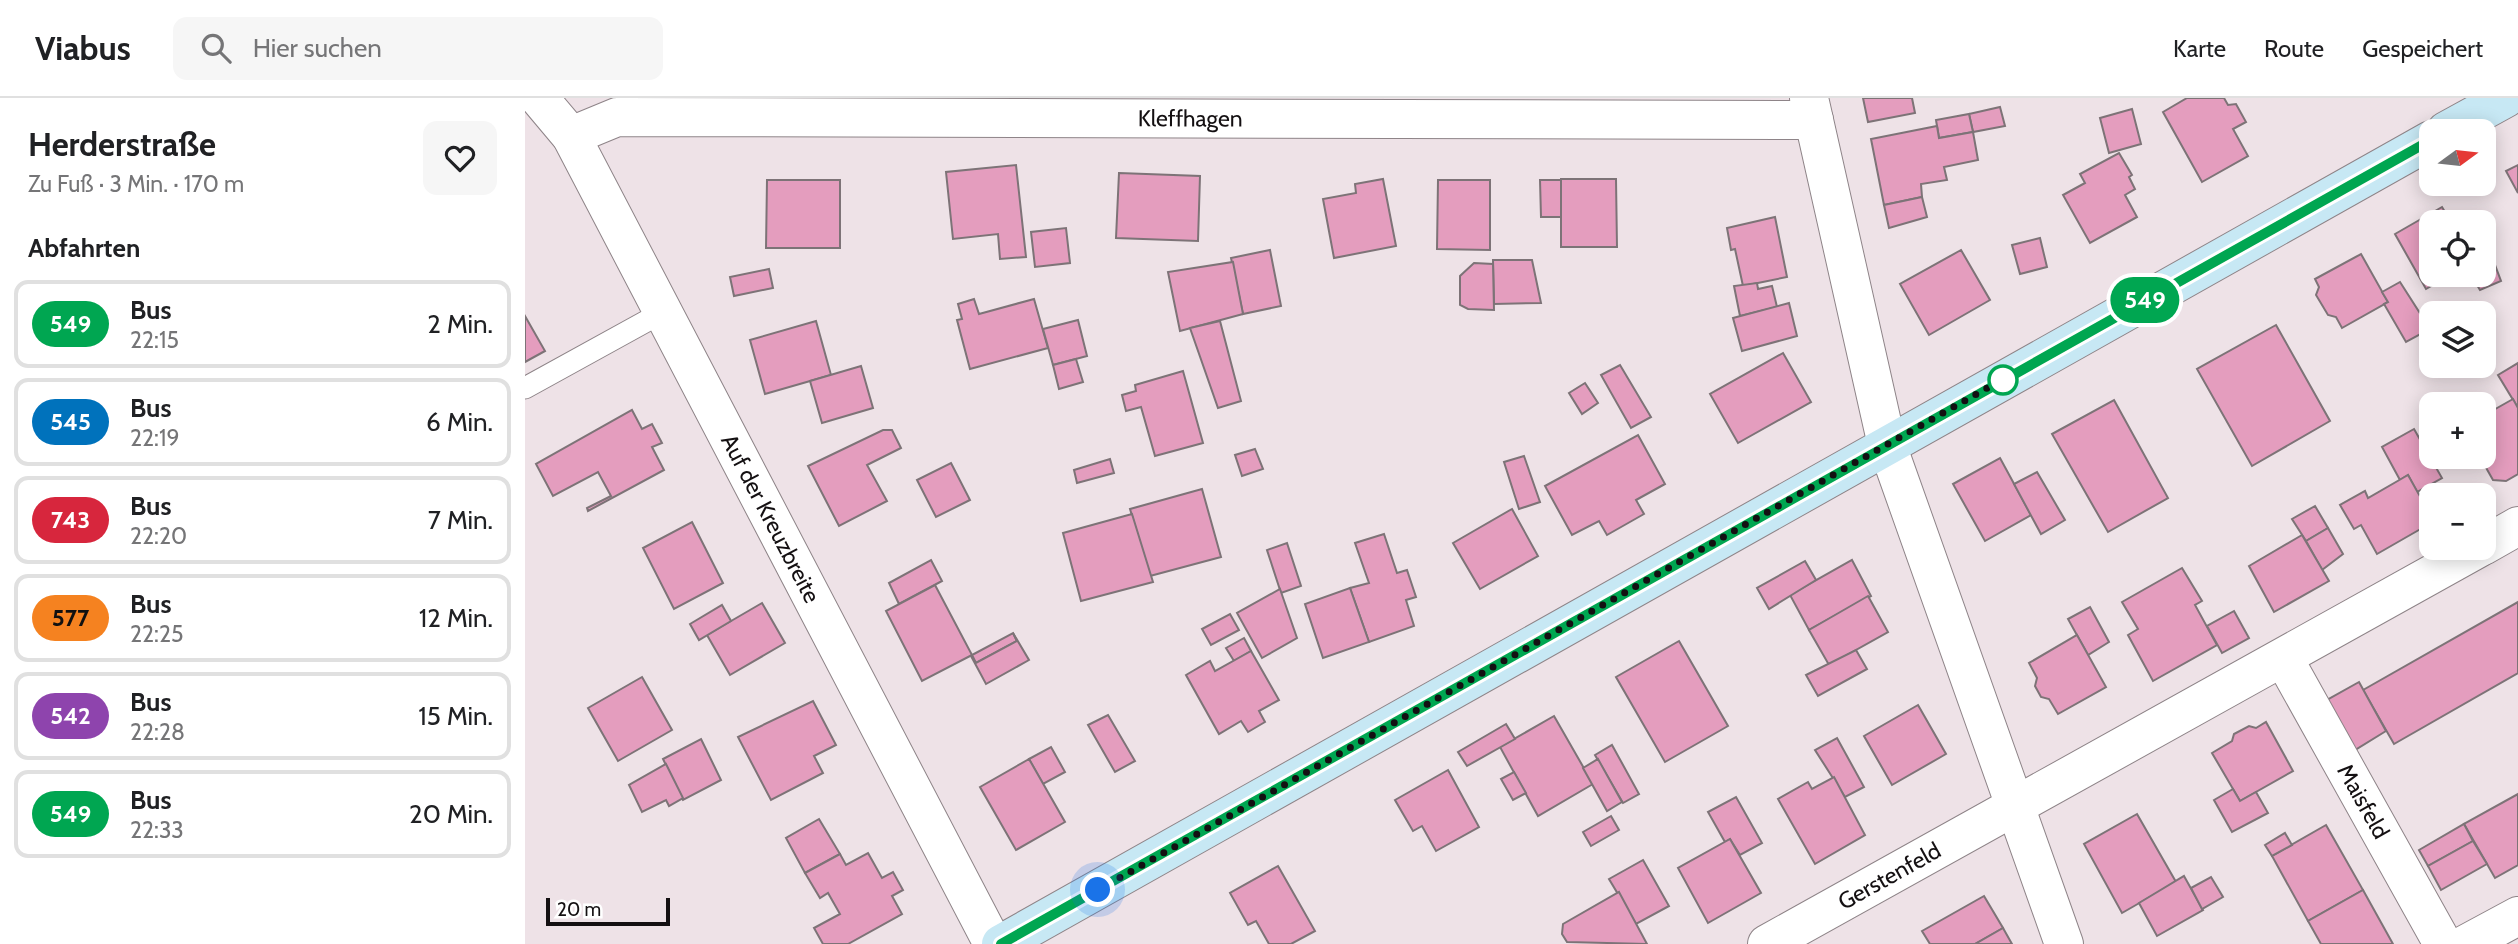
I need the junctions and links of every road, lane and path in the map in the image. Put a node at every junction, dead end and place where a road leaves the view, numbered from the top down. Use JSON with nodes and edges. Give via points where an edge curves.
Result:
{"nodes":[{"id":1,"x":539,"y":98,"type":"edge"},
{"id":2,"x":2505,"y":98,"type":"edge"},
{"id":3,"x":1811,"y":109,"type":"edge"},
{"id":4,"x":2467,"y":119,"type":"edge"},
{"id":5,"x":571,"y":136,"type":"junction"},
{"id":6,"x":2419,"y":147,"type":"edge"},
{"id":7,"x":663,"y":312,"type":"junction"},
{"id":8,"x":525,"y":388,"type":"edge"},
{"id":9,"x":1887,"y":445,"type":"junction"},
{"id":10,"x":2518,"y":526,"type":"edge"},
{"id":11,"x":2496,"y":538,"type":"edge"},
{"id":12,"x":2458,"y":560,"type":"edge"},
{"id":13,"x":2284,"y":659,"type":"junction"},
{"id":14,"x":2013,"y":807,"type":"junction"},
{"id":15,"x":2518,"y":916,"type":"edge"},
{"id":16,"x":993,"y":944,"type":"edge"},
{"id":17,"x":1001,"y":944,"type":"edge"},
{"id":18,"x":1767,"y":944,"type":"edge"},
{"id":19,"x":2064,"y":944,"type":"edge"},
{"id":20,"x":2443,"y":944,"type":"edge"},
{"id":21,"x":2466,"y":944,"type":"edge"}],
"edges":[{"from":1,"to":5,"type":"street","name":"Auf der Kreuzbreite"},
{"from":2,"to":4,"type":"street"},
{"from":3,"to":5,"type":"street","name":"Kleffhagen","via":[[617,117]]},
{"from":3,"to":9,"type":"street"},
{"from":5,"to":7,"type":"street","name":"Auf der Kreuzbreite"},
{"from":6,"to":9,"type":"street"},
{"from":7,"to":8,"type":"lane"},
{"from":7,"to":16,"type":"street","name":"Auf der Kreuzbreite"},
{"from":9,"to":14,"type":"street"},
{"from":9,"to":17,"type":"street"},
{"from":10,"to":11,"type":"street"},
{"from":12,"to":13,"type":"street"},
{"from":13,"to":14,"type":"street"},
{"from":13,"to":20,"type":"street","name":"Maisfeld"},
{"from":14,"to":18,"type":"street","name":"Gerstenfeld"},
{"from":14,"to":19,"type":"street"},
{"from":15,"to":21,"type":"street"}]}
